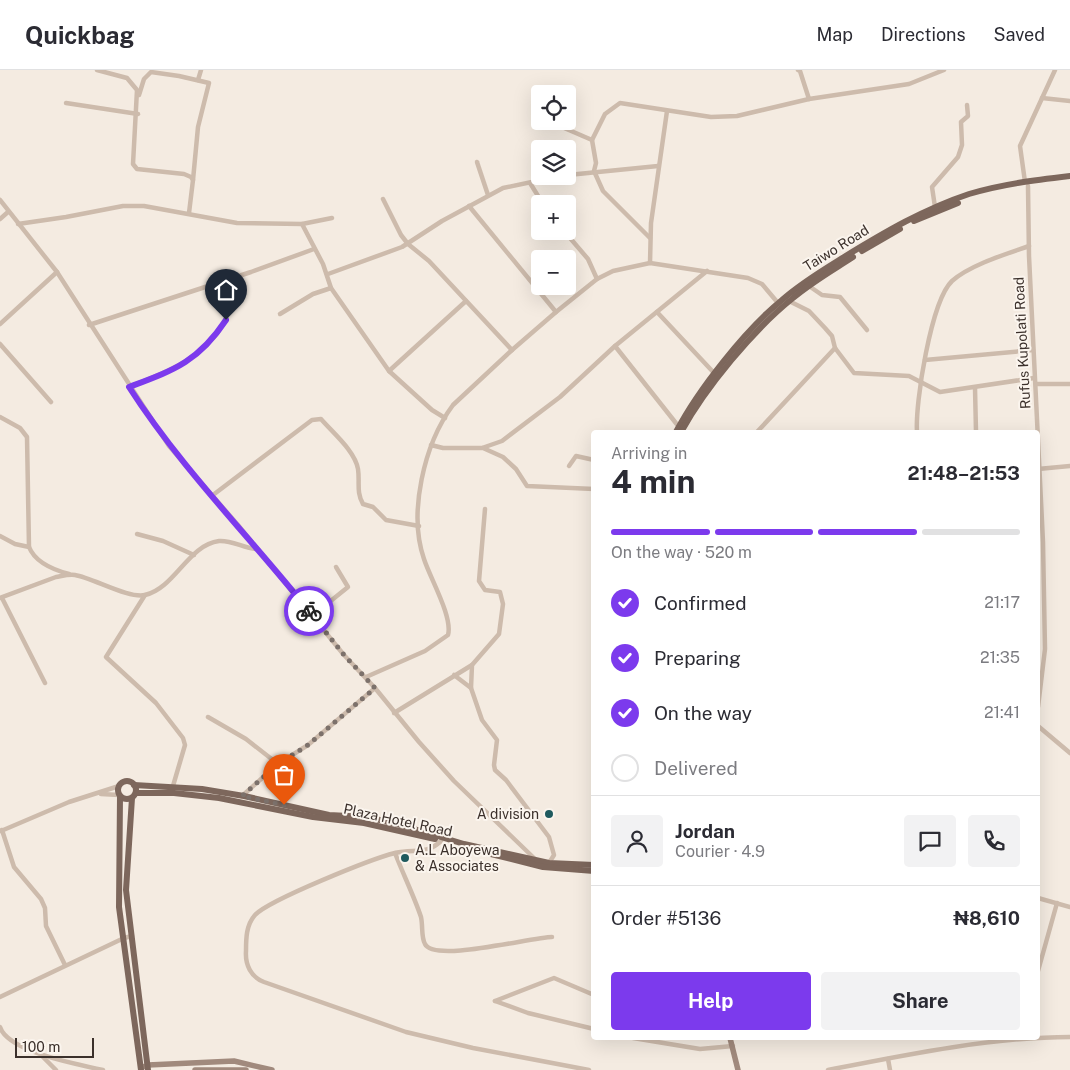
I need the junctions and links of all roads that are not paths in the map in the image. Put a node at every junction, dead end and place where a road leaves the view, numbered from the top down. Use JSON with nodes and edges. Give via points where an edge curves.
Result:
{"nodes":[{"id":1,"x":97,"y":70,"type":"edge"},
{"id":2,"x":201,"y":70,"type":"edge"},
{"id":3,"x":800,"y":70,"type":"edge"},
{"id":4,"x":944,"y":70,"type":"edge"},
{"id":5,"x":1055,"y":70,"type":"edge"},
{"id":6,"x":198,"y":80,"type":"junction"},
{"id":7,"x":139,"y":97,"type":"junction"},
{"id":8,"x":1042,"y":98,"type":"junction"},
{"id":9,"x":809,"y":99,"type":"junction"},
{"id":10,"x":1070,"y":100,"type":"edge"},
{"id":11,"x":66,"y":103,"type":"dead end"},
{"id":12,"x":967,"y":105,"type":"dead end"},
{"id":13,"x":667,"y":111,"type":"junction"},
{"id":14,"x":138,"y":114,"type":"junction"},
{"id":15,"x":569,"y":130,"type":"edge"},
{"id":16,"x":592,"y":140,"type":"junction"},
{"id":17,"x":477,"y":162,"type":"dead end"},
{"id":18,"x":658,"y":166,"type":"junction"},
{"id":19,"x":594,"y":171,"type":"junction"},
{"id":20,"x":576,"y":174,"type":"edge"},
{"id":21,"x":1070,"y":178,"type":"edge"},
{"id":22,"x":192,"y":180,"type":"junction"},
{"id":23,"x":530,"y":183,"type":"joint"},
{"id":24,"x":1027,"y":184,"type":"junction"},
{"id":25,"x":488,"y":195,"type":"junction"},
{"id":26,"x":537,"y":195,"type":"edge"},
{"id":27,"x":383,"y":199,"type":"dead end"},
{"id":28,"x":0,"y":200,"type":"edge"},
{"id":29,"x":469,"y":206,"type":"junction"},
{"id":30,"x":935,"y":207,"type":"junction"},
{"id":31,"x":8,"y":212,"type":"junction"},
{"id":32,"x":189,"y":213,"type":"junction"},
{"id":33,"x":332,"y":218,"type":"dead end"},
{"id":34,"x":0,"y":219,"type":"edge"},
{"id":35,"x":18,"y":224,"type":"junction"},
{"id":36,"x":302,"y":224,"type":"junction"},
{"id":37,"x":650,"y":238,"type":"junction"},
{"id":38,"x":572,"y":240,"type":"edge"},
{"id":39,"x":408,"y":244,"type":"junction"},
{"id":40,"x":1028,"y":246,"type":"junction"},
{"id":41,"x":314,"y":250,"type":"junction"},
{"id":42,"x":650,"y":263,"type":"junction"},
{"id":43,"x":707,"y":271,"type":"junction"},
{"id":44,"x":57,"y":272,"type":"junction"},
{"id":45,"x":328,"y":274,"type":"junction"},
{"id":46,"x":597,"y":279,"type":"junction"},
{"id":47,"x":809,"y":286,"type":"junction"},
{"id":48,"x":331,"y":288,"type":"junction"},
{"id":49,"x":466,"y":301,"type":"junction"},
{"id":50,"x":789,"y":301,"type":"junction"},
{"id":51,"x":778,"y":303,"type":"junction"},
{"id":52,"x":228,"y":310,"type":"dead end"},
{"id":53,"x":556,"y":312,"type":"junction"},
{"id":54,"x":657,"y":312,"type":"junction"},
{"id":55,"x":280,"y":314,"type":"dead end"},
{"id":56,"x":0,"y":324,"type":"edge"},
{"id":57,"x":89,"y":325,"type":"junction"},
{"id":58,"x":866,"y":330,"type":"dead end"},
{"id":59,"x":0,"y":344,"type":"edge"},
{"id":60,"x":615,"y":346,"type":"junction"},
{"id":61,"x":835,"y":348,"type":"junction"},
{"id":62,"x":512,"y":350,"type":"junction"},
{"id":63,"x":1033,"y":350,"type":"junction"},
{"id":64,"x":925,"y":360,"type":"junction"},
{"id":65,"x":389,"y":371,"type":"junction"},
{"id":66,"x":715,"y":374,"type":"junction"},
{"id":67,"x":1034,"y":378,"type":"junction"},
{"id":68,"x":920,"y":380,"type":"junction"},
{"id":69,"x":1036,"y":384,"type":"junction"},
{"id":70,"x":1070,"y":384,"type":"edge"},
{"id":71,"x":129,"y":387,"type":"junction"},
{"id":72,"x":975,"y":388,"type":"junction"},
{"id":73,"x":51,"y":402,"type":"dead end"},
{"id":74,"x":0,"y":417,"type":"edge"},
{"id":75,"x":445,"y":418,"type":"junction"},
{"id":76,"x":678,"y":430,"type":"edge"},
{"id":77,"x":680,"y":430,"type":"edge"},
{"id":78,"x":680,"y":430,"type":"edge"},
{"id":79,"x":759,"y":430,"type":"edge"},
{"id":80,"x":917,"y":430,"type":"edge"},
{"id":81,"x":976,"y":430,"type":"edge"},
{"id":82,"x":1037,"y":430,"type":"edge"},
{"id":83,"x":431,"y":445,"type":"junction"},
{"id":84,"x":482,"y":448,"type":"junction"},
{"id":85,"x":591,"y":459,"type":"edge"},
{"id":86,"x":569,"y":466,"type":"dead end"},
{"id":87,"x":1070,"y":466,"type":"edge"},
{"id":88,"x":1040,"y":469,"type":"edge"},
{"id":89,"x":591,"y":489,"type":"edge"},
{"id":90,"x":213,"y":495,"type":"junction"},
{"id":91,"x":485,"y":509,"type":"dead end"},
{"id":92,"x":419,"y":526,"type":"junction"},
{"id":93,"x":137,"y":534,"type":"dead end"},
{"id":94,"x":0,"y":536,"type":"edge"},
{"id":95,"x":1040,"y":542,"type":"edge"},
{"id":96,"x":29,"y":548,"type":"junction"},
{"id":97,"x":256,"y":549,"type":"junction"},
{"id":98,"x":194,"y":555,"type":"junction"},
{"id":99,"x":336,"y":567,"type":"dead end"},
{"id":100,"x":57,"y":570,"type":"junction"},
{"id":101,"x":75,"y":575,"type":"junction"},
{"id":102,"x":56,"y":577,"type":"junction"},
{"id":103,"x":1044,"y":577,"type":"junction"},
{"id":104,"x":1040,"y":578,"type":"edge"},
{"id":105,"x":145,"y":595,"type":"junction"},
{"id":106,"x":1,"y":598,"type":"edge"},
{"id":107,"x":312,"y":616,"type":"junction"},
{"id":108,"x":472,"y":665,"type":"junction"},
{"id":109,"x":454,"y":675,"type":"junction"},
{"id":110,"x":366,"y":677,"type":"junction"},
{"id":111,"x":45,"y":683,"type":"dead end"},
{"id":112,"x":375,"y":688,"type":"junction"},
{"id":113,"x":471,"y":688,"type":"junction"},
{"id":114,"x":1040,"y":691,"type":"edge"},
{"id":115,"x":394,"y":713,"type":"junction"},
{"id":116,"x":208,"y":717,"type":"dead end"},
{"id":117,"x":1040,"y":728,"type":"edge"},
{"id":118,"x":1070,"y":753,"type":"edge"},
{"id":119,"x":278,"y":764,"type":"junction"},
{"id":120,"x":134,"y":785,"type":"junction"},
{"id":121,"x":119,"y":786,"type":"junction"},
{"id":122,"x":174,"y":786,"type":"junction"},
{"id":123,"x":99,"y":794,"type":"junction"},
{"id":124,"x":119,"y":796,"type":"junction"},
{"id":125,"x":134,"y":796,"type":"junction"},
{"id":126,"x":242,"y":796,"type":"junction"},
{"id":127,"x":1,"y":831,"type":"edge"},
{"id":128,"x":441,"y":840,"type":"junction"},
{"id":129,"x":395,"y":853,"type":"junction"},
{"id":130,"x":535,"y":858,"type":"junction"},
{"id":131,"x":550,"y":862,"type":"junction"},
{"id":132,"x":591,"y":865,"type":"edge"},
{"id":133,"x":543,"y":867,"type":"junction"},
{"id":134,"x":591,"y":871,"type":"edge"},
{"id":135,"x":1040,"y":899,"type":"edge"},
{"id":136,"x":1057,"y":903,"type":"junction"},
{"id":137,"x":1070,"y":907,"type":"edge"},
{"id":138,"x":132,"y":936,"type":"junction"},
{"id":139,"x":552,"y":936,"type":"dead end"},
{"id":140,"x":124,"y":938,"type":"junction"},
{"id":141,"x":1040,"y":964,"type":"edge"},
{"id":142,"x":65,"y":965,"type":"junction"},
{"id":143,"x":591,"y":994,"type":"edge"},
{"id":144,"x":0,"y":997,"type":"edge"},
{"id":145,"x":0,"y":1026,"type":"edge"},
{"id":146,"x":591,"y":1028,"type":"edge"},
{"id":147,"x":1070,"y":1037,"type":"edge"},
{"id":148,"x":1040,"y":1039,"type":"edge"},
{"id":149,"x":645,"y":1040,"type":"edge"},
{"id":150,"x":731,"y":1040,"type":"edge"},
{"id":151,"x":1026,"y":1040,"type":"edge"},
{"id":152,"x":733,"y":1046,"type":"junction"},
{"id":153,"x":40,"y":1054,"type":"junction"},
{"id":154,"x":888,"y":1059,"type":"junction"},
{"id":155,"x":78,"y":1067,"type":"edge"},
{"id":156,"x":148,"y":1067,"type":"edge"},
{"id":157,"x":56,"y":1070,"type":"edge"},
{"id":158,"x":103,"y":1070,"type":"edge"},
{"id":159,"x":139,"y":1070,"type":"edge"},
{"id":160,"x":195,"y":1070,"type":"edge"},
{"id":161,"x":246,"y":1070,"type":"edge"},
{"id":162,"x":272,"y":1070,"type":"edge"},
{"id":163,"x":590,"y":1070,"type":"edge"},
{"id":164,"x":738,"y":1070,"type":"edge"},
{"id":165,"x":828,"y":1070,"type":"edge"},
{"id":166,"x":890,"y":1070,"type":"edge"}],
"edges":[{"from":1,"to":7,"type":"street","via":[[126,78],[138,90]]},
{"from":2,"to":6,"type":"street"},
{"from":3,"to":9,"type":"street"},
{"from":4,"to":9,"type":"street","via":[[909,84]]},
{"from":5,"to":8,"type":"street","name":"Rufus Kupolati Road"},
{"from":6,"to":7,"type":"street","via":[[151,72],[144,79]]},
{"from":6,"to":22,"type":"street","via":[[210,86],[198,127]]},
{"from":7,"to":14,"type":"street"},
{"from":8,"to":10,"type":"street"},
{"from":8,"to":24,"type":"street","name":"Rufus Kupolati Road","via":[[1020,146]]},
{"from":9,"to":13,"type":"street","via":[[721,117]]},
{"from":11,"to":14,"type":"street"},
{"from":12,"to":30,"type":"street","via":[[968,116],[961,122],[962,145],[958,157],[932,187]]},
{"from":13,"to":16,"type":"street","via":[[620,103],[605,114]]},
{"from":13,"to":18,"type":"street"},
{"from":14,"to":22,"type":"street","via":[[135,167],[189,175]]},
{"from":15,"to":16,"type":"street"},
{"from":16,"to":19,"type":"street","via":[[596,163]]},
{"from":17,"to":25,"type":"street"},
{"from":18,"to":19,"type":"street"},
{"from":18,"to":37,"type":"street"},
{"from":19,"to":20,"type":"street"},
{"from":19,"to":37,"type":"street","via":[[603,191]]},
{"from":21,"to":24,"type":"main road","name":"Taiwo Road"},
{"from":22,"to":32,"type":"street"},
{"from":23,"to":25,"type":"street","via":[[503,188]]},
{"from":23,"to":26,"type":"street"},
{"from":24,"to":30,"type":"main road","name":"Taiwo Road","via":[[970,194]]},
{"from":24,"to":40,"type":"street","name":"Rufus Kupolati Road"},
{"from":24,"to":47,"type":"main road","name":"Taiwo Road","via":[[973,198],[913,222]]},
{"from":25,"to":29,"type":"street"},
{"from":27,"to":39,"type":"street"},
{"from":28,"to":31,"type":"street"},
{"from":29,"to":39,"type":"street"},
{"from":29,"to":53,"type":"street"},
{"from":30,"to":51,"type":"main road","name":"Taiwo Road","via":[[876,238],[811,278]]},
{"from":31,"to":34,"type":"street"},
{"from":31,"to":35,"type":"street"},
{"from":32,"to":35,"type":"street","via":[[123,206]]},
{"from":32,"to":36,"type":"street","via":[[237,223]]},
{"from":33,"to":36,"type":"street"},
{"from":35,"to":44,"type":"street"},
{"from":36,"to":41,"type":"street"},
{"from":37,"to":42,"type":"street"},
{"from":38,"to":46,"type":"street","via":[[588,259]]},
{"from":39,"to":45,"type":"street"},
{"from":39,"to":49,"type":"street","via":[[420,252]]},
{"from":40,"to":63,"type":"street","name":"Rufus Kupolati Road"},
{"from":40,"to":64,"type":"street","via":[[952,281],[933,323]]},
{"from":41,"to":45,"type":"street"},
{"from":41,"to":57,"type":"street"},
{"from":42,"to":43,"type":"street"},
{"from":42,"to":46,"type":"street","via":[[632,265]]},
{"from":43,"to":51,"type":"street","via":[[757,281]]},
{"from":43,"to":54,"type":"street"},
{"from":44,"to":56,"type":"street"},
{"from":44,"to":57,"type":"street"},
{"from":45,"to":48,"type":"street"},
{"from":46,"to":53,"type":"street"},
{"from":47,"to":50,"type":"main road","name":"Taiwo Road"},
{"from":47,"to":58,"type":"street","via":[[822,294],[840,297]]},
{"from":48,"to":55,"type":"street","via":[[313,294]]},
{"from":48,"to":65,"type":"street"},
{"from":49,"to":62,"type":"street"},
{"from":49,"to":65,"type":"street"},
{"from":50,"to":61,"type":"street","via":[[809,311],[832,336]]},
{"from":50,"to":77,"type":"main road","name":"Taiwo Road","via":[[737,355]]},
{"from":51,"to":66,"type":"main road","name":"Taiwo Road"},
{"from":52,"to":71,"type":"street","via":[[226,320],[201,352],[168,372]]},
{"from":53,"to":62,"type":"street"},
{"from":54,"to":60,"type":"street"},
{"from":54,"to":66,"type":"street"},
{"from":57,"to":71,"type":"street"},
{"from":59,"to":73,"type":"street"},
{"from":60,"to":76,"type":"street"},
{"from":60,"to":84,"type":"street","via":[[560,397],[502,441]]},
{"from":61,"to":68,"type":"street","via":[[854,373],[909,376]]},
{"from":61,"to":79,"type":"street"},
{"from":62,"to":75,"type":"street","via":[[462,396]]},
{"from":63,"to":64,"type":"street"},
{"from":63,"to":67,"type":"street","name":"Rufus Kupolati Road"},
{"from":64,"to":68,"type":"street"},
{"from":65,"to":75,"type":"street"},
{"from":66,"to":78,"type":"main road","name":"Taiwo Road","via":[[698,395]]},
{"from":67,"to":69,"type":"street","name":"Rufus Kupolati Road"},
{"from":67,"to":72,"type":"street"},
{"from":68,"to":72,"type":"street","via":[[940,392]]},
{"from":68,"to":80,"type":"street"},
{"from":69,"to":70,"type":"street"},
{"from":69,"to":82,"type":"street","name":"Rufus Kupolati Road"},
{"from":71,"to":90,"type":"street","via":[[169,446]]},
{"from":72,"to":81,"type":"street"},
{"from":74,"to":96,"type":"street","via":[[20,428],[27,437]]},
{"from":75,"to":83,"type":"street"},
{"from":83,"to":84,"type":"street"},
{"from":83,"to":92,"type":"street","via":[[424,469]]},
{"from":84,"to":89,"type":"street","via":[[503,457],[527,486]]},
{"from":85,"to":86,"type":"street","via":[[576,456]]},
{"from":87,"to":88,"type":"street"},
{"from":90,"to":92,"type":"street","via":[[312,420],[321,419],[358,467],[357,488],[363,504],[373,507],[386,520]]},
{"from":90,"to":97,"type":"street"},
{"from":91,"to":108,"type":"street","via":[[479,580],[485,590],[500,592],[503,604],[499,634]]},
{"from":92,"to":110,"type":"street","via":[[420,545],[448,621],[448,635],[425,651]]},
{"from":93,"to":98,"type":"street"},
{"from":94,"to":96,"type":"street"},
{"from":95,"to":103,"type":"street","name":"Rufus Kupolati Road"},
{"from":96,"to":100,"type":"street","via":[[36,558]]},
{"from":97,"to":98,"type":"street","via":[[217,541]]},
{"from":97,"to":107,"type":"street"},
{"from":98,"to":105,"type":"street","via":[[165,584]]},
{"from":99,"to":107,"type":"street","via":[[348,587]]},
{"from":100,"to":101,"type":"street"},
{"from":100,"to":102,"type":"street"},
{"from":101,"to":102,"type":"street"},
{"from":101,"to":105,"type":"street","via":[[128,593]]},
{"from":102,"to":106,"type":"street"},
{"from":103,"to":104,"type":"street"},
{"from":103,"to":114,"type":"street","name":"Rufus Kupolati Road","via":[[1045,649]]},
{"from":105,"to":122,"type":"street","via":[[106,657],[156,703],[183,738],[185,745]]},
{"from":106,"to":111,"type":"street"},
{"from":107,"to":110,"type":"street"},
{"from":108,"to":109,"type":"street"},
{"from":108,"to":113,"type":"street"},
{"from":109,"to":113,"type":"street"},
{"from":109,"to":115,"type":"street"},
{"from":110,"to":112,"type":"street"},
{"from":112,"to":115,"type":"street"},
{"from":112,"to":119,"type":"street","via":[[308,745]]},
{"from":113,"to":131,"type":"street","via":[[482,720],[497,740],[494,766],[549,837],[554,855]]},
{"from":115,"to":130,"type":"street","via":[[454,781]]},
{"from":116,"to":119,"type":"street","via":[[246,739]]},
{"from":117,"to":118,"type":"street"},
{"from":119,"to":126,"type":"street"},
{"from":120,"to":121,"type":"main road","via":[[126,781]]},
{"from":120,"to":122,"type":"main road","name":"Plaza Hotel Road"},
{"from":120,"to":125,"type":"main road"},
{"from":121,"to":123,"type":"street"},
{"from":121,"to":124,"type":"main road"},
{"from":122,"to":126,"type":"main road","name":"Plaza Hotel Road"},
{"from":123,"to":124,"type":"street"},
{"from":123,"to":127,"type":"street","via":[[69,802]]},
{"from":124,"to":125,"type":"main road","via":[[125,800]]},
{"from":124,"to":140,"type":"main road","via":[[119,907]]},
{"from":125,"to":128,"type":"main road","name":"Plaza Hotel Road","via":[[174,793],[219,798]]},
{"from":125,"to":138,"type":"main road","via":[[126,890]]},
{"from":126,"to":130,"type":"main road","name":"Plaza Hotel Road","via":[[329,814],[366,818],[464,844]]},
{"from":127,"to":142,"type":"street","via":[[14,867],[41,899],[46,926]]},
{"from":128,"to":129,"type":"street","via":[[429,850]]},
{"from":128,"to":133,"type":"main road","name":"Plaza Hotel Road"},
{"from":129,"to":139,"type":"street","via":[[421,918],[424,944],[428,948],[436,951],[466,950]]},
{"from":129,"to":163,"type":"street","via":[[316,883],[262,909],[247,928],[246,954],[257,979],[406,1032]]},
{"from":130,"to":131,"type":"main road","name":"Plaza Hotel Road"},
{"from":130,"to":133,"type":"street"},
{"from":131,"to":132,"type":"main road","name":"Plaza Hotel Road"},
{"from":133,"to":134,"type":"main road","name":"Plaza Hotel Road"},
{"from":135,"to":136,"type":"street"},
{"from":136,"to":137,"type":"street"},
{"from":136,"to":141,"type":"street"},
{"from":138,"to":140,"type":"street"},
{"from":138,"to":156,"type":"main road"},
{"from":140,"to":142,"type":"street"},
{"from":140,"to":159,"type":"main road"},
{"from":142,"to":144,"type":"street"},
{"from":143,"to":146,"type":"street","via":[[554,978],[495,1001],[528,1013]]},
{"from":145,"to":153,"type":"street","via":[[12,1039]]},
{"from":147,"to":148,"type":"street"},
{"from":149,"to":152,"type":"street","via":[[700,1049]]},
{"from":150,"to":152,"type":"main road"},
{"from":151,"to":154,"type":"street"},
{"from":152,"to":164,"type":"main road"},
{"from":153,"to":155,"type":"street"},
{"from":153,"to":157,"type":"street"},
{"from":154,"to":165,"type":"street"},
{"from":154,"to":166,"type":"street"},
{"from":155,"to":158,"type":"street"},
{"from":156,"to":159,"type":"main road"},
{"from":156,"to":162,"type":"main road","via":[[234,1061]]},
{"from":160,"to":161,"type":"main road"}]}
